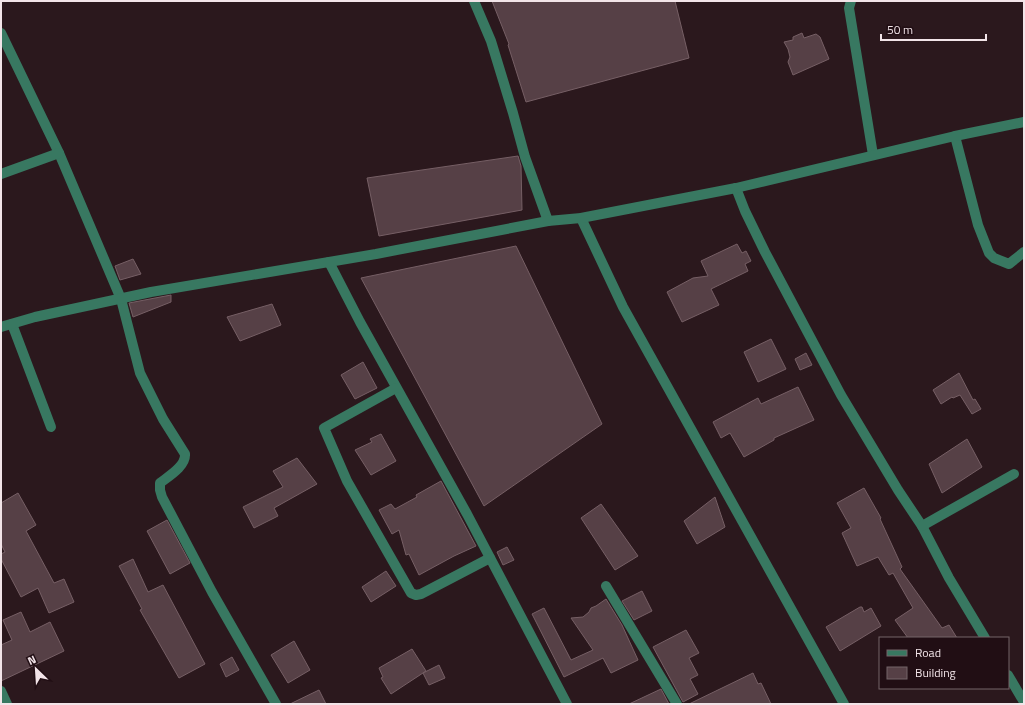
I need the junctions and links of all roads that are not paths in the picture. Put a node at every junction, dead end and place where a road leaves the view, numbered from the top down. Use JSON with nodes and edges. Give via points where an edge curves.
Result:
{"nodes":[{"id":1,"x":474,"y":1,"type":"edge"},
{"id":2,"x":851,"y":1,"type":"edge"},
{"id":3,"x":1,"y":33,"type":"edge"},
{"id":4,"x":1024,"y":122,"type":"edge"},
{"id":5,"x":955,"y":136,"type":"junction"},
{"id":6,"x":59,"y":153,"type":"junction"},
{"id":7,"x":873,"y":156,"type":"junction"},
{"id":8,"x":1,"y":174,"type":"edge"},
{"id":9,"x":736,"y":188,"type":"junction"},
{"id":10,"x":581,"y":218,"type":"junction"},
{"id":11,"x":548,"y":221,"type":"junction"},
{"id":12,"x":1024,"y":252,"type":"edge"},
{"id":13,"x":329,"y":262,"type":"junction"},
{"id":14,"x":122,"y":299,"type":"junction"},
{"id":15,"x":12,"y":324,"type":"junction"},
{"id":16,"x":1,"y":327,"type":"edge"},
{"id":17,"x":396,"y":388,"type":"junction"},
{"id":18,"x":51,"y":427,"type":"dead end"},
{"id":19,"x":1014,"y":474,"type":"dead end"},
{"id":20,"x":922,"y":526,"type":"junction"},
{"id":21,"x":490,"y":558,"type":"junction"},
{"id":22,"x":606,"y":586,"type":"dead end"},
{"id":23,"x":984,"y":637,"type":"edge"},
{"id":24,"x":1009,"y":677,"type":"edge"},
{"id":25,"x":1,"y":691,"type":"edge"},
{"id":26,"x":1024,"y":702,"type":"edge"},
{"id":27,"x":7,"y":704,"type":"edge"},
{"id":28,"x":276,"y":704,"type":"edge"},
{"id":29,"x":567,"y":704,"type":"edge"},
{"id":30,"x":676,"y":704,"type":"edge"},
{"id":31,"x":844,"y":704,"type":"edge"}],
"edges":[{"from":1,"to":11,"type":"street","via":[[491,41],[525,157]]},
{"from":2,"to":7,"type":"street","via":[[849,8]]},
{"from":3,"to":6,"type":"street"},
{"from":4,"to":5,"type":"street"},
{"from":5,"to":7,"type":"street"},
{"from":5,"to":12,"type":"street","via":[[978,225],[989,252],[994,258],[1010,264]]},
{"from":6,"to":8,"type":"street"},
{"from":6,"to":14,"type":"street"},
{"from":7,"to":9,"type":"street"},
{"from":9,"to":10,"type":"street"},
{"from":9,"to":20,"type":"street","via":[[765,252],[830,374]]},
{"from":10,"to":11,"type":"street"},
{"from":10,"to":31,"type":"street","via":[[623,307]]},
{"from":11,"to":13,"type":"street"},
{"from":13,"to":14,"type":"street"},
{"from":13,"to":17,"type":"street"},
{"from":14,"to":15,"type":"street"},
{"from":14,"to":28,"type":"street","via":[[140,374],[163,419],[185,454],[183,463],[160,483],[162,497],[212,592]]},
{"from":15,"to":16,"type":"street"},
{"from":15,"to":18,"type":"street"},
{"from":17,"to":21,"type":"street"},
{"from":17,"to":21,"type":"street","via":[[324,428],[347,481],[411,593],[421,594]]},
{"from":19,"to":20,"type":"street"},
{"from":20,"to":23,"type":"street"},
{"from":21,"to":29,"type":"street"},
{"from":22,"to":30,"type":"street"},
{"from":24,"to":26,"type":"street"},
{"from":25,"to":27,"type":"street"}]}
